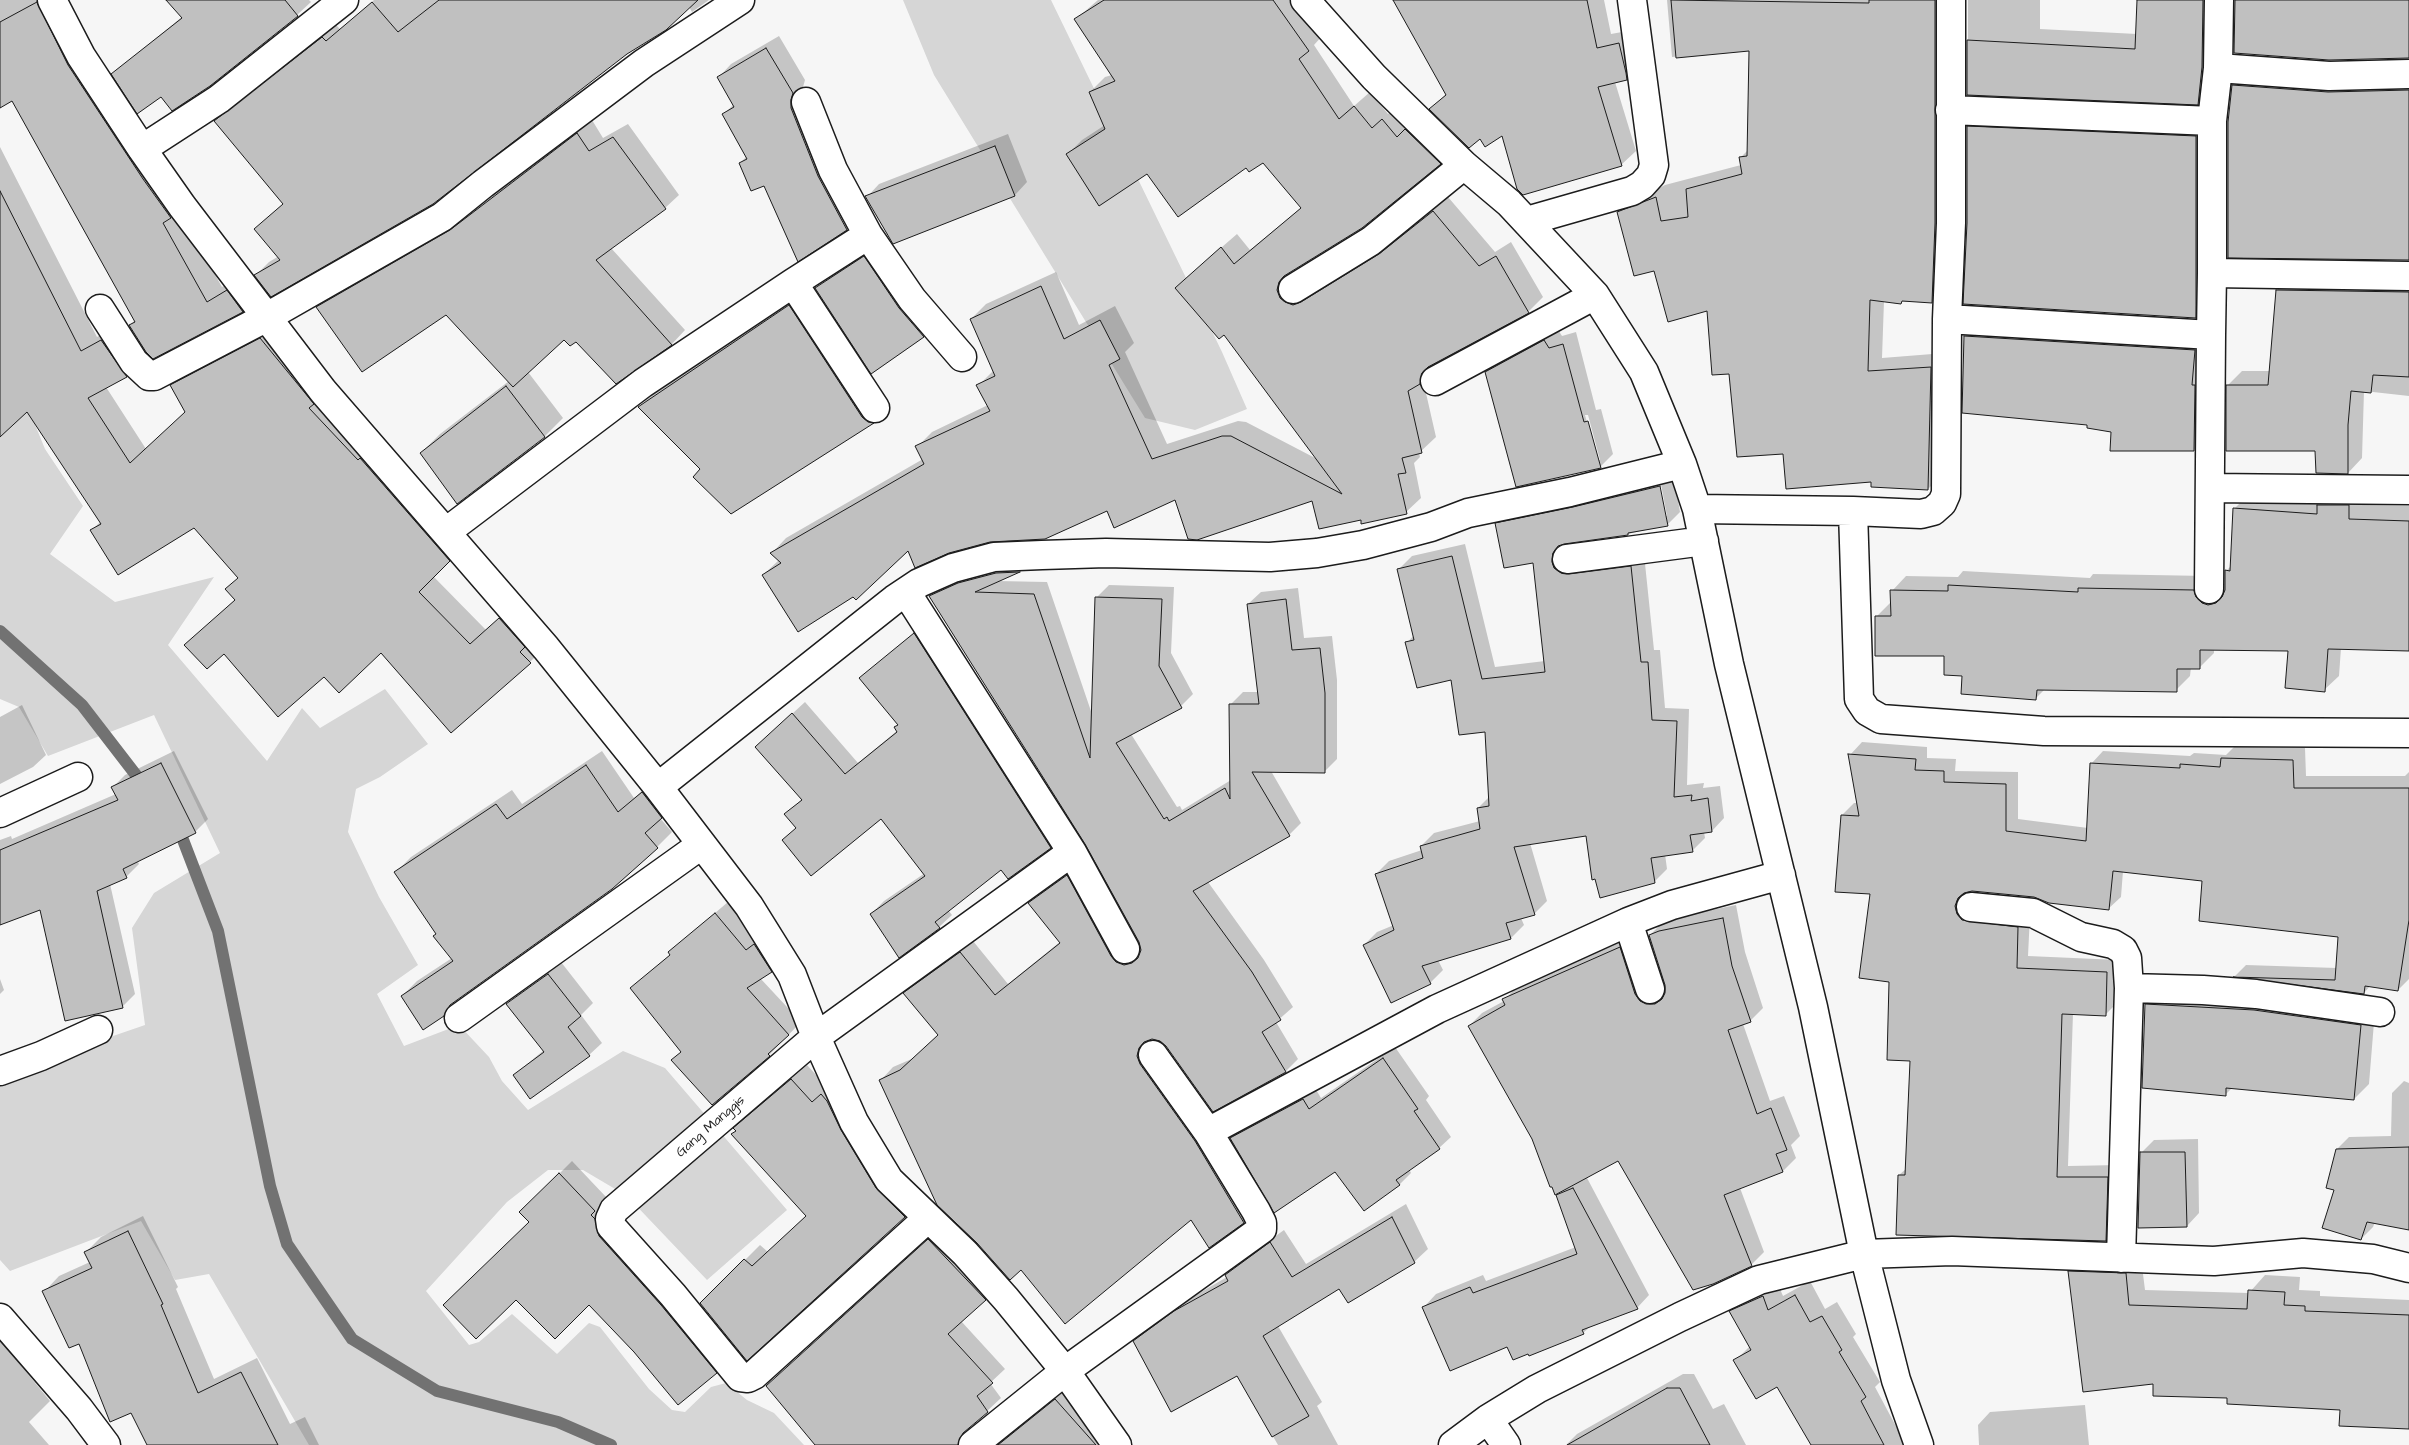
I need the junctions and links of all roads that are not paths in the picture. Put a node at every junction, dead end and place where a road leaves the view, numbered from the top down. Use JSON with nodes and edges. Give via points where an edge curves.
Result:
{"nodes":[{"id":1,"x":52,"y":0,"type":"edge"},
{"id":2,"x":344,"y":0,"type":"edge"},
{"id":3,"x":740,"y":0,"type":"edge"},
{"id":4,"x":1304,"y":0,"type":"edge"},
{"id":5,"x":1632,"y":0,"type":"edge"},
{"id":6,"x":1951,"y":0,"type":"edge"},
{"id":7,"x":2219,"y":0,"type":"edge"},
{"id":8,"x":2218,"y":68,"type":"junction"},
{"id":9,"x":2409,"y":74,"type":"edge"},
{"id":10,"x":806,"y":102,"type":"dead end"},
{"id":11,"x":1950,"y":110,"type":"junction"},
{"id":12,"x":2212,"y":121,"type":"junction"},
{"id":13,"x":142,"y":149,"type":"junction"},
{"id":14,"x":1464,"y":165,"type":"junction"},
{"id":15,"x":1526,"y":221,"type":"junction"},
{"id":16,"x":868,"y":235,"type":"junction"},
{"id":17,"x":2212,"y":273,"type":"junction"},
{"id":18,"x":2409,"y":276,"type":"edge"},
{"id":19,"x":793,"y":283,"type":"junction"},
{"id":20,"x":1293,"y":289,"type":"dead end"},
{"id":21,"x":1596,"y":295,"type":"junction"},
{"id":22,"x":100,"y":309,"type":"dead end"},
{"id":23,"x":267,"y":318,"type":"junction"},
{"id":24,"x":1947,"y":319,"type":"junction"},
{"id":25,"x":2211,"y":335,"type":"junction"},
{"id":26,"x":962,"y":357,"type":"dead end"},
{"id":27,"x":1435,"y":381,"type":"dead end"},
{"id":28,"x":875,"y":408,"type":"dead end"},
{"id":29,"x":1682,"y":464,"type":"junction"},
{"id":30,"x":2210,"y":488,"type":"junction"},
{"id":31,"x":2409,"y":490,"type":"edge"},
{"id":32,"x":1696,"y":509,"type":"junction"},
{"id":33,"x":1853,"y":511,"type":"junction"},
{"id":34,"x":446,"y":532,"type":"junction"},
{"id":35,"x":1704,"y":541,"type":"junction"},
{"id":36,"x":1567,"y":559,"type":"dead end"},
{"id":37,"x":2209,"y":589,"type":"dead end"},
{"id":38,"x":906,"y":592,"type":"junction"},
{"id":39,"x":2409,"y":733,"type":"edge"},
{"id":40,"x":78,"y":777,"type":"dead end"},
{"id":41,"x":658,"y":787,"type":"junction"},
{"id":42,"x":0,"y":813,"type":"edge"},
{"id":43,"x":701,"y":845,"type":"junction"},
{"id":44,"x":1072,"y":852,"type":"junction"},
{"id":45,"x":1781,"y":875,"type":"junction"},
{"id":46,"x":1971,"y":908,"type":"dead end"},
{"id":47,"x":1628,"y":922,"type":"junction"},
{"id":48,"x":1125,"y":949,"type":"dead end"},
{"id":49,"x":1650,"y":988,"type":"dead end"},
{"id":50,"x":2129,"y":988,"type":"junction"},
{"id":51,"x":2380,"y":1012,"type":"dead end"},
{"id":52,"x":458,"y":1018,"type":"dead end"},
{"id":53,"x":98,"y":1030,"type":"dead end"},
{"id":54,"x":816,"y":1037,"type":"junction"},
{"id":55,"x":1153,"y":1055,"type":"dead end"},
{"id":56,"x":0,"y":1070,"type":"edge"},
{"id":57,"x":1208,"y":1132,"type":"junction"},
{"id":58,"x":928,"y":1218,"type":"junction"},
{"id":59,"x":1864,"y":1254,"type":"junction"},
{"id":60,"x":2121,"y":1258,"type":"junction"},
{"id":61,"x":2409,"y":1268,"type":"edge"},
{"id":62,"x":0,"y":1318,"type":"edge"},
{"id":63,"x":1065,"y":1371,"type":"junction"},
{"id":64,"x":1488,"y":1419,"type":"junction"},
{"id":65,"x":106,"y":1445,"type":"edge"},
{"id":66,"x":973,"y":1445,"type":"edge"},
{"id":67,"x":1117,"y":1445,"type":"edge"},
{"id":68,"x":1452,"y":1445,"type":"edge"},
{"id":69,"x":1506,"y":1445,"type":"edge"},
{"id":70,"x":1919,"y":1445,"type":"edge"}],
"edges":[{"from":1,"to":13,"type":"street","via":[[80,56]]},
{"from":2,"to":13,"type":"street","via":[[219,100]]},
{"from":3,"to":23,"type":"street","via":[[644,63],[442,217]]},
{"from":4,"to":14,"type":"street","via":[[1374,76]]},
{"from":5,"to":15,"type":"street","via":[[1654,165],[1651,175],[1632,190]]},
{"from":6,"to":11,"type":"street"},
{"from":7,"to":8,"type":"street"},
{"from":8,"to":9,"type":"street","via":[[2329,76]]},
{"from":8,"to":12,"type":"street"},
{"from":10,"to":16,"type":"street","via":[[833,170]]},
{"from":11,"to":12,"type":"street"},
{"from":11,"to":24,"type":"street","via":[[1951,223]]},
{"from":12,"to":17,"type":"street"},
{"from":13,"to":23,"type":"street"},
{"from":14,"to":15,"type":"street"},
{"from":14,"to":20,"type":"street","via":[[1371,241]]},
{"from":15,"to":21,"type":"street"},
{"from":16,"to":19,"type":"street"},
{"from":16,"to":26,"type":"street","via":[[912,299]]},
{"from":17,"to":18,"type":"street"},
{"from":17,"to":25,"type":"street"},
{"from":19,"to":28,"type":"street"},
{"from":19,"to":34,"type":"street","via":[[643,383]]},
{"from":21,"to":27,"type":"street"},
{"from":21,"to":29,"type":"street","via":[[1644,372]]},
{"from":22,"to":23,"type":"street","via":[[134,362],[149,376]]},
{"from":23,"to":34,"type":"street","via":[[323,391]]},
{"from":24,"to":25,"type":"street"},
{"from":24,"to":33,"type":"street","via":[[1946,494],[1942,503],[1933,511],[1921,514]]},
{"from":25,"to":30,"type":"street"},
{"from":29,"to":32,"type":"street"},
{"from":29,"to":38,"type":"street","via":[[1468,513],[1431,527],[1363,545],[1317,553],[1270,557],[1106,553],[994,557],[953,568]]},
{"from":30,"to":31,"type":"street"},
{"from":30,"to":37,"type":"street"},
{"from":32,"to":33,"type":"street"},
{"from":32,"to":35,"type":"street"},
{"from":33,"to":39,"type":"street","via":[[1859,699],[1867,711],[1881,719],[2044,731]]},
{"from":34,"to":41,"type":"street","via":[[546,648]]},
{"from":35,"to":36,"type":"street"},
{"from":35,"to":45,"type":"street","via":[[1729,664]]},
{"from":38,"to":41,"type":"street"},
{"from":38,"to":44,"type":"street"},
{"from":40,"to":42,"type":"street"},
{"from":41,"to":43,"type":"street"},
{"from":43,"to":52,"type":"street"},
{"from":43,"to":54,"type":"street","via":[[749,906],[792,975]]},
{"from":44,"to":48,"type":"street"},
{"from":44,"to":54,"type":"street","name":"Gang Manggis"},
{"from":45,"to":47,"type":"street","via":[[1672,905]]},
{"from":45,"to":59,"type":"street","via":[[1813,1007]]},
{"from":46,"to":50,"type":"street","via":[[2033,913],[2081,937],[2113,944],[2123,950],[2127,958]]},
{"from":47,"to":49,"type":"street"},
{"from":47,"to":57,"type":"street","via":[[1437,1010]]},
{"from":50,"to":51,"type":"street","via":[[2256,994]]},
{"from":50,"to":60,"type":"street"},
{"from":53,"to":56,"type":"street","via":[[41,1056]]},
{"from":54,"to":58,"type":"street","via":[[854,1122],[890,1180]]},
{"from":54,"to":58,"type":"street","name":"Gang Manggis","via":[[614,1210],[611,1226],[740,1377],[748,1378]]},
{"from":55,"to":57,"type":"street"},
{"from":57,"to":63,"type":"street","via":[[1256,1211],[1262,1229]]},
{"from":58,"to":63,"type":"street","via":[[970,1259]]},
{"from":59,"to":60,"type":"street","via":[[1952,1252]]},
{"from":59,"to":64,"type":"street","via":[[1759,1280],[1538,1388]]},
{"from":59,"to":70,"type":"street","via":[[1896,1380]]},
{"from":60,"to":61,"type":"street","via":[[2214,1261],[2303,1253],[2373,1259]]},
{"from":62,"to":65,"type":"street"},
{"from":63,"to":66,"type":"street"},
{"from":63,"to":67,"type":"street"},
{"from":64,"to":68,"type":"street"},
{"from":64,"to":69,"type":"street"}]}
